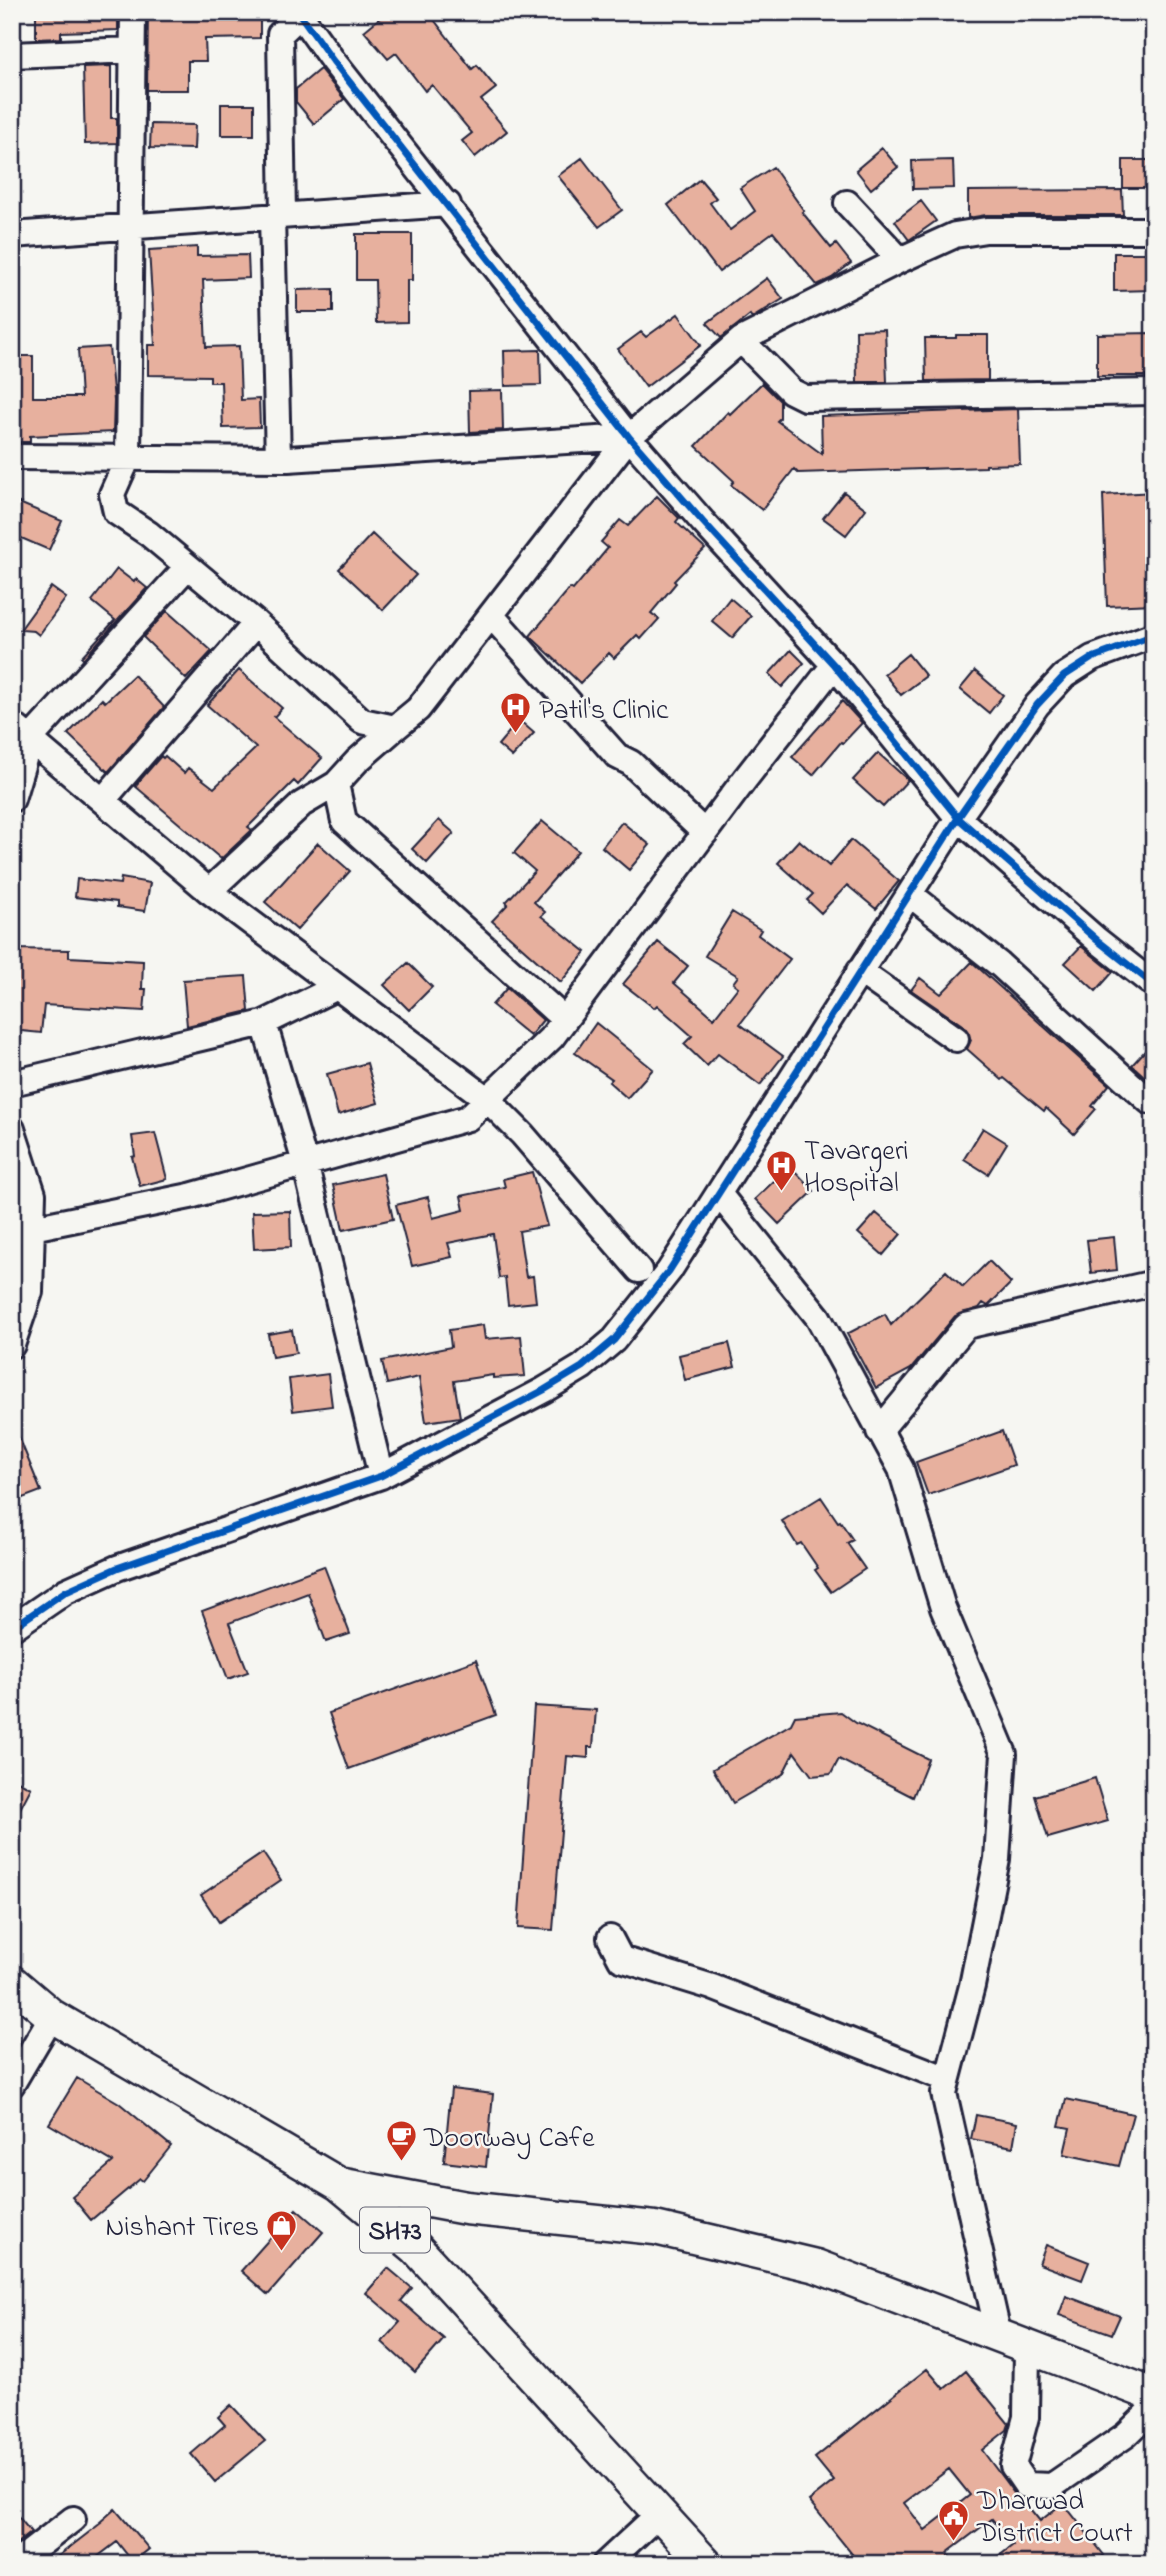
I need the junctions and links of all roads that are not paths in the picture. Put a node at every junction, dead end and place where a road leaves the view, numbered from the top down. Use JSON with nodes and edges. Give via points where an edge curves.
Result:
{"nodes":[{"id":1,"x":133,"y":12,"type":"edge"},
{"id":2,"x":299,"y":14,"type":"edge"},
{"id":3,"x":133,"y":50,"type":"junction"},
{"id":4,"x":12,"y":55,"type":"edge"},
{"id":5,"x":847,"y":203,"type":"dead end"},
{"id":6,"x":448,"y":204,"type":"junction"},
{"id":7,"x":278,"y":216,"type":"junction"},
{"id":8,"x":132,"y":226,"type":"junction"},
{"id":9,"x":1154,"y":230,"type":"edge"},
{"id":10,"x":12,"y":235,"type":"edge"},
{"id":11,"x":900,"y":260,"type":"junction"},
{"id":12,"x":741,"y":340,"type":"junction"},
{"id":13,"x":1154,"y":392,"type":"edge"},
{"id":14,"x":629,"y":437,"type":"junction"},
{"id":15,"x":12,"y":457,"type":"edge"},
{"id":16,"x":128,"y":458,"type":"junction"},
{"id":17,"x":278,"y":459,"type":"junction"},
{"id":18,"x":187,"y":567,"type":"junction"},
{"id":19,"x":491,"y":615,"type":"junction"},
{"id":20,"x":256,"y":623,"type":"junction"},
{"id":21,"x":1154,"y":635,"type":"edge"},
{"id":22,"x":834,"y":665,"type":"junction"},
{"id":23,"x":396,"y":728,"type":"junction"},
{"id":24,"x":21,"y":732,"type":"edge"},
{"id":25,"x":336,"y":784,"type":"junction"},
{"id":26,"x":12,"y":799,"type":"edge"},
{"id":27,"x":103,"y":800,"type":"junction"},
{"id":28,"x":958,"y":818,"type":"junction"},
{"id":29,"x":705,"y":833,"type":"junction"},
{"id":30,"x":209,"y":891,"type":"junction"},
{"id":31,"x":911,"y":895,"type":"junction"},
{"id":32,"x":859,"y":971,"type":"junction"},
{"id":33,"x":1150,"y":982,"type":"dead end"},
{"id":34,"x":337,"y":987,"type":"junction"},
{"id":35,"x":565,"y":1020,"type":"junction"},
{"id":36,"x":264,"y":1023,"type":"junction"},
{"id":37,"x":956,"y":1039,"type":"dead end"},
{"id":38,"x":12,"y":1083,"type":"edge"},
{"id":39,"x":487,"y":1099,"type":"junction"},
{"id":40,"x":1149,"y":1101,"type":"dead end"},
{"id":41,"x":12,"y":1129,"type":"edge"},
{"id":42,"x":305,"y":1163,"type":"junction"},
{"id":43,"x":719,"y":1194,"type":"junction"},
{"id":44,"x":22,"y":1229,"type":"edge"},
{"id":45,"x":639,"y":1270,"type":"dead end"},
{"id":46,"x":1154,"y":1283,"type":"edge"},
{"id":47,"x":12,"y":1345,"type":"edge"},
{"id":48,"x":880,"y":1431,"type":"junction"},
{"id":49,"x":381,"y":1476,"type":"junction"},
{"id":50,"x":12,"y":1628,"type":"edge"},
{"id":51,"x":610,"y":1938,"type":"dead end"},
{"id":52,"x":12,"y":1982,"type":"edge"},
{"id":53,"x":52,"y":2016,"type":"junction"},
{"id":54,"x":947,"y":2079,"type":"junction"},
{"id":55,"x":12,"y":2084,"type":"edge"},
{"id":56,"x":340,"y":2185,"type":"junction"},
{"id":57,"x":1013,"y":2342,"type":"junction"},
{"id":58,"x":1154,"y":2395,"type":"edge"},
{"id":59,"x":1154,"y":2408,"type":"edge"},
{"id":60,"x":660,"y":2513,"type":"junction"},
{"id":61,"x":73,"y":2519,"type":"dead end"},
{"id":62,"x":15,"y":2564,"type":"edge"},
{"id":63,"x":605,"y":2564,"type":"edge"},
{"id":64,"x":706,"y":2564,"type":"edge"}],
"edges":[{"from":1,"to":3,"type":"street"},
{"from":2,"to":6,"type":"street"},
{"from":2,"to":7,"type":"street","via":[[280,34]]},
{"from":3,"to":4,"type":"street"},
{"from":3,"to":8,"type":"street"},
{"from":5,"to":11,"type":"street"},
{"from":6,"to":7,"type":"street"},
{"from":6,"to":14,"type":"street"},
{"from":7,"to":8,"type":"street"},
{"from":7,"to":17,"type":"street"},
{"from":8,"to":10,"type":"street"},
{"from":8,"to":16,"type":"street"},
{"from":9,"to":11,"type":"street","via":[[986,230],[954,235]]},
{"from":11,"to":12,"type":"street"},
{"from":12,"to":13,"type":"street","via":[[791,391],[805,398]]},
{"from":12,"to":14,"type":"street"},
{"from":14,"to":17,"type":"street"},
{"from":14,"to":19,"type":"street"},
{"from":14,"to":22,"type":"street"},
{"from":15,"to":16,"type":"street"},
{"from":16,"to":17,"type":"street"},
{"from":16,"to":18,"type":"street","via":[[112,494],[116,512]]},
{"from":18,"to":20,"type":"street"},
{"from":18,"to":24,"type":"street"},
{"from":19,"to":23,"type":"street","via":[[418,709]]},
{"from":19,"to":29,"type":"street","via":[[617,756],[631,763]]},
{"from":20,"to":23,"type":"street","via":[[362,721]]},
{"from":20,"to":27,"type":"street"},
{"from":21,"to":28,"type":"street","via":[[1093,657],[1064,676],[1037,705]]},
{"from":22,"to":28,"type":"street"},
{"from":22,"to":29,"type":"street"},
{"from":23,"to":25,"type":"street"},
{"from":24,"to":26,"type":"street"},
{"from":24,"to":27,"type":"street"},
{"from":25,"to":30,"type":"street","via":[[302,804]]},
{"from":25,"to":35,"type":"street","via":[[344,821]]},
{"from":27,"to":30,"type":"street"},
{"from":28,"to":31,"type":"street"},
{"from":28,"to":33,"type":"street"},
{"from":29,"to":35,"type":"street"},
{"from":30,"to":34,"type":"street"},
{"from":31,"to":32,"type":"street"},
{"from":31,"to":40,"type":"street","via":[[1000,965]]},
{"from":32,"to":37,"type":"street"},
{"from":32,"to":43,"type":"street"},
{"from":34,"to":36,"type":"street"},
{"from":34,"to":39,"type":"street"},
{"from":35,"to":39,"type":"street"},
{"from":36,"to":38,"type":"street"},
{"from":36,"to":42,"type":"street"},
{"from":39,"to":42,"type":"street","via":[[468,1118]]},
{"from":39,"to":45,"type":"street"},
{"from":41,"to":44,"type":"street","via":[[33,1194]]},
{"from":42,"to":44,"type":"street","via":[[190,1196]]},
{"from":42,"to":49,"type":"street"},
{"from":43,"to":48,"type":"street","via":[[818,1317]]},
{"from":43,"to":49,"type":"street","via":[[669,1271],[614,1340],[582,1367]]},
{"from":44,"to":47,"type":"street","via":[[30,1292]]},
{"from":46,"to":48,"type":"street","via":[[966,1326]]},
{"from":48,"to":54,"type":"street","via":[[901,1469],[943,1608],[1004,1754],[997,1859],[972,1986]]},
{"from":49,"to":50,"type":"street","via":[[117,1569],[66,1591]]},
{"from":51,"to":54,"type":"street","via":[[621,1959],[712,1987]]},
{"from":52,"to":53,"type":"main road","number":"SH73"},
{"from":53,"to":55,"type":"street"},
{"from":53,"to":56,"type":"main road","number":"SH73"},
{"from":54,"to":57,"type":"street","via":[[946,2105]]},
{"from":56,"to":57,"type":"main road","via":[[466,2208],[655,2228],[816,2266]]},
{"from":56,"to":60,"type":"main road","number":"SH73","via":[[416,2248]]},
{"from":57,"to":58,"type":"main road"},
{"from":57,"to":59,"type":"street","via":[[1026,2417],[1013,2466],[1026,2485],[1052,2486],[1126,2435]]},
{"from":60,"to":63,"type":"street"},
{"from":60,"to":64,"type":"main road","number":"SH73"},
{"from":61,"to":62,"type":"street"}]}
